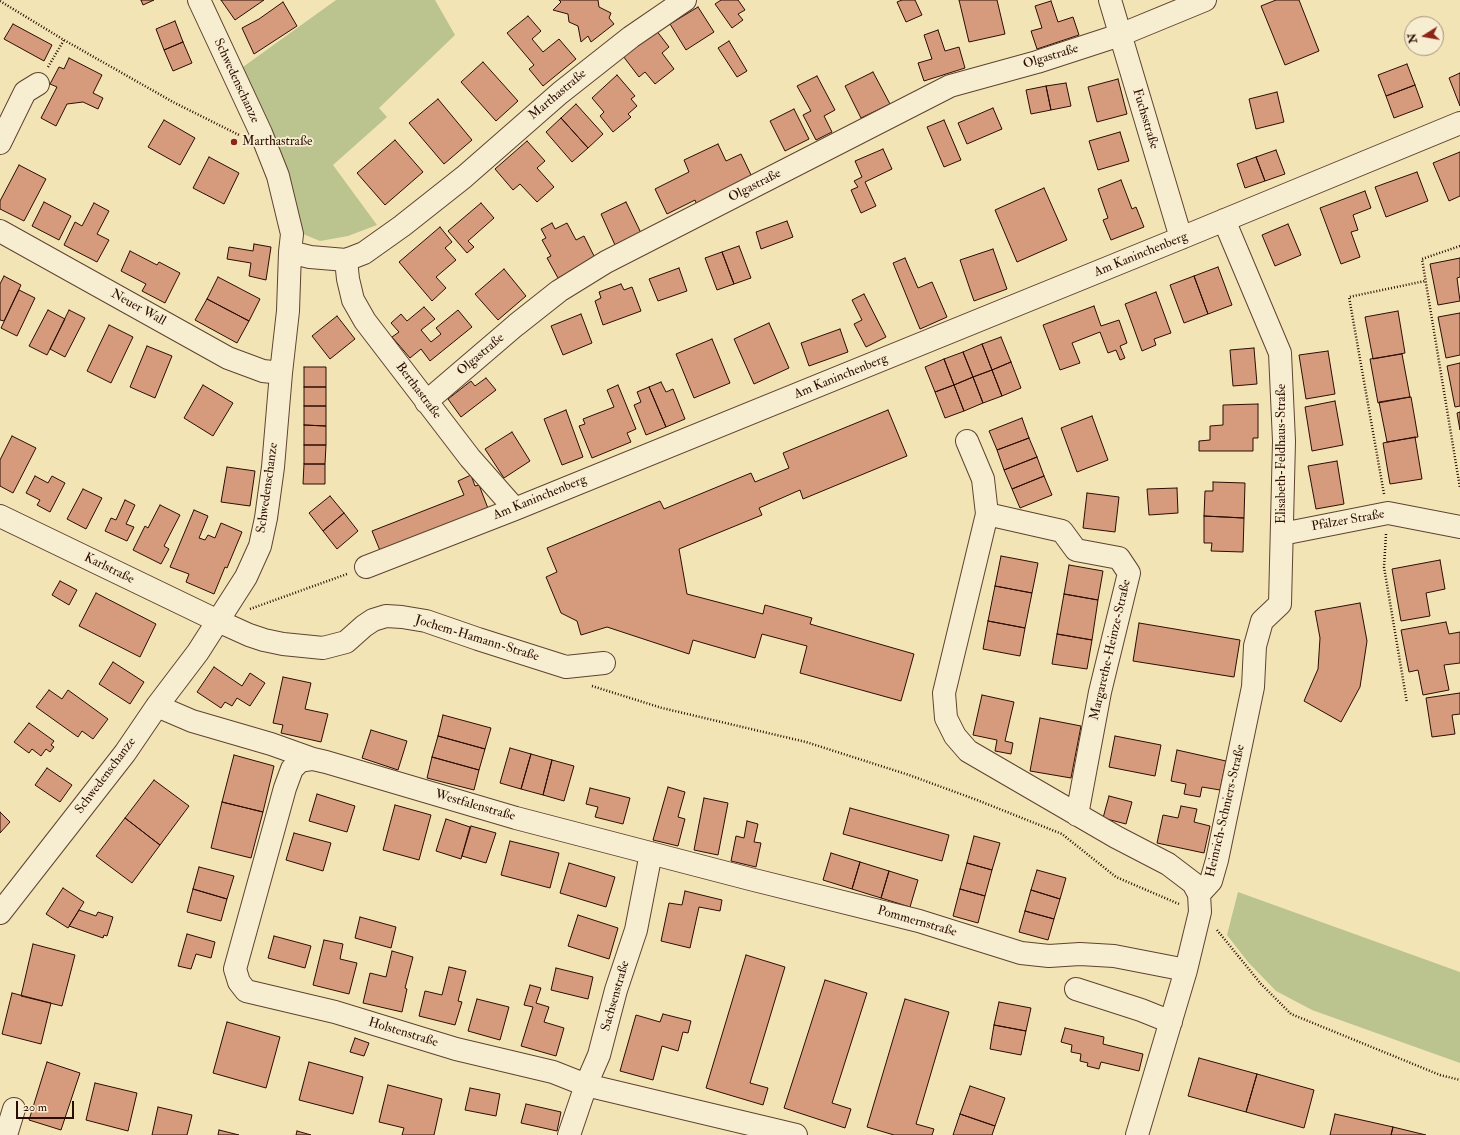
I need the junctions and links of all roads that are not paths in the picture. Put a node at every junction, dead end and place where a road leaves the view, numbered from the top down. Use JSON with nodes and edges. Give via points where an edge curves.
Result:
{"nodes":[{"id":1,"x":199,"y":0,"type":"edge"},
{"id":2,"x":685,"y":0,"type":"edge"},
{"id":3,"x":1110,"y":0,"type":"edge"},
{"id":4,"x":1205,"y":0,"type":"edge"},
{"id":5,"x":1120,"y":35,"type":"junction"},
{"id":6,"x":38,"y":84,"type":"road end"},
{"id":7,"x":1460,"y":123,"type":"edge"},
{"id":8,"x":0,"y":143,"type":"edge"},
{"id":9,"x":1224,"y":220,"type":"junction"},
{"id":10,"x":0,"y":231,"type":"edge"},
{"id":11,"x":1181,"y":238,"type":"junction"},
{"id":12,"x":290,"y":252,"type":"junction"},
{"id":13,"x":346,"y":260,"type":"junction"},
{"id":14,"x":280,"y":373,"type":"junction"},
{"id":15,"x":426,"y":402,"type":"junction"},
{"id":16,"x":966,"y":441,"type":"dead end"},
{"id":17,"x":515,"y":509,"type":"junction"},
{"id":18,"x":987,"y":514,"type":"junction"},
{"id":19,"x":0,"y":516,"type":"edge"},
{"id":20,"x":1460,"y":527,"type":"edge"},
{"id":21,"x":1282,"y":534,"type":"junction"},
{"id":22,"x":366,"y":567,"type":"road end"},
{"id":23,"x":1280,"y":604,"type":"joint"},
{"id":24,"x":218,"y":621,"type":"junction"},
{"id":25,"x":604,"y":663,"type":"dead end"},
{"id":26,"x":157,"y":706,"type":"junction"},
{"id":27,"x":306,"y":760,"type":"junction"},
{"id":28,"x":1077,"y":815,"type":"junction"},
{"id":29,"x":651,"y":854,"type":"junction"},
{"id":30,"x":8,"y":888,"type":"edge"},
{"id":31,"x":1199,"y":903,"type":"junction"},
{"id":32,"x":0,"y":913,"type":"edge"},
{"id":33,"x":1186,"y":970,"type":"junction"},
{"id":34,"x":1076,"y":989,"type":"dead end"},
{"id":35,"x":1170,"y":1022,"type":"junction"},
{"id":36,"x":586,"y":1085,"type":"junction"},
{"id":37,"x":14,"y":1109,"type":"dead end"},
{"id":38,"x":6,"y":1135,"type":"edge"},
{"id":39,"x":569,"y":1135,"type":"edge"},
{"id":40,"x":796,"y":1135,"type":"edge"},
{"id":41,"x":1137,"y":1135,"type":"edge"}],
"edges":[{"from":1,"to":12,"type":"street","name":"Schwedenschanze","via":[[261,133],[278,176],[292,234]]},
{"from":2,"to":13,"type":"street","name":"Marthastraße","via":[[631,37],[560,93],[402,226],[364,253]]},
{"from":3,"to":5,"type":"street","name":"Fuchsstraße"},
{"from":4,"to":5,"type":"street","name":"Olgastraße"},
{"from":5,"to":11,"type":"street","name":"Fuchsstraße"},
{"from":5,"to":15,"type":"street","name":"Olgastraße","via":[[1037,62],[950,86],[606,262],[559,291]]},
{"from":6,"to":8,"type":"street","via":[[25,92]]},
{"from":7,"to":9,"type":"street","name":"Am Kaninchenberg"},
{"from":9,"to":11,"type":"street","name":"Am Kaninchenberg"},
{"from":9,"to":21,"type":"street","name":"Elisabeth-Feldhaus-Straße","via":[[1280,352],[1284,441]]},
{"from":10,"to":14,"type":"street","name":"Neuer Wall","via":[[228,358],[263,371]]},
{"from":11,"to":17,"type":"street","name":"Am Kaninchenberg"},
{"from":12,"to":13,"type":"street","name":"Marthastraße","via":[[310,257]]},
{"from":12,"to":14,"type":"street","name":"Schwedenschanze","via":[[288,311]]},
{"from":13,"to":15,"type":"street","name":"Berthastraße","via":[[353,300],[365,321]]},
{"from":14,"to":24,"type":"street","name":"Schwedenschanze","via":[[273,467],[260,546],[246,577]]},
{"from":15,"to":17,"type":"street","name":"Berthastraße"},
{"from":16,"to":18,"type":"street","via":[[983,479]]},
{"from":17,"to":22,"type":"street","name":"Am Kaninchenberg"},
{"from":18,"to":28,"type":"street","via":[[944,693],[946,718],[955,736],[968,751]]},
{"from":18,"to":28,"type":"street","name":"Margarethe-Heinze-Straße","via":[[1062,531],[1076,550],[1119,558],[1129,573],[1100,692]]},
{"from":19,"to":24,"type":"street","name":"Karlstraße"},
{"from":20,"to":21,"type":"street","name":"Pfälzer Straße","via":[[1388,513]]},
{"from":21,"to":23,"type":"street","name":"Elisabeth-Feldhaus-Straße"},
{"from":23,"to":31,"type":"street","name":"Heinrich-Schniers-Straße","via":[[1262,621],[1255,646],[1254,687],[1217,860],[1211,881]]},
{"from":24,"to":25,"type":"street","name":"Jochem-Hamann-Straße","via":[[264,640],[323,648],[346,642],[373,620],[386,616],[402,617],[426,621],[566,667]]},
{"from":24,"to":26,"type":"street","name":"Schwedenschanze"},
{"from":26,"to":27,"type":"street","name":"Westfalenstraße","via":[[192,721],[271,744]]},
{"from":26,"to":30,"type":"street","name":"Schwedenschanze","via":[[125,753]]},
{"from":27,"to":29,"type":"street","name":"Westfalenstraße","via":[[326,762],[516,818]]},
{"from":27,"to":36,"type":"street","name":"Holstenstraße","via":[[292,769],[285,788],[235,969],[239,982],[246,991],[334,1012],[456,1049],[553,1072]]},
{"from":28,"to":31,"type":"street","via":[[1168,864],[1193,883]]},
{"from":29,"to":33,"type":"street","name":"Pommernstraße","via":[[918,921],[1021,953],[1049,956],[1114,956]]},
{"from":29,"to":36,"type":"street","name":"Sachsenstraße","via":[[636,930],[616,990],[599,1055]]},
{"from":30,"to":32,"type":"street","name":"Schwedenschanze"},
{"from":31,"to":33,"type":"street","name":"Heinrich-Schniers-Straße"},
{"from":33,"to":35,"type":"street","name":"Heinrich-Schniers-Straße"},
{"from":34,"to":35,"type":"street"},
{"from":35,"to":41,"type":"street","name":"Heinrich-Schniers-Straße"},
{"from":36,"to":39,"type":"street","name":"Sachsenstraße"},
{"from":36,"to":40,"type":"street","name":"Holstenstraße"},
{"from":37,"to":38,"type":"street"}]}
